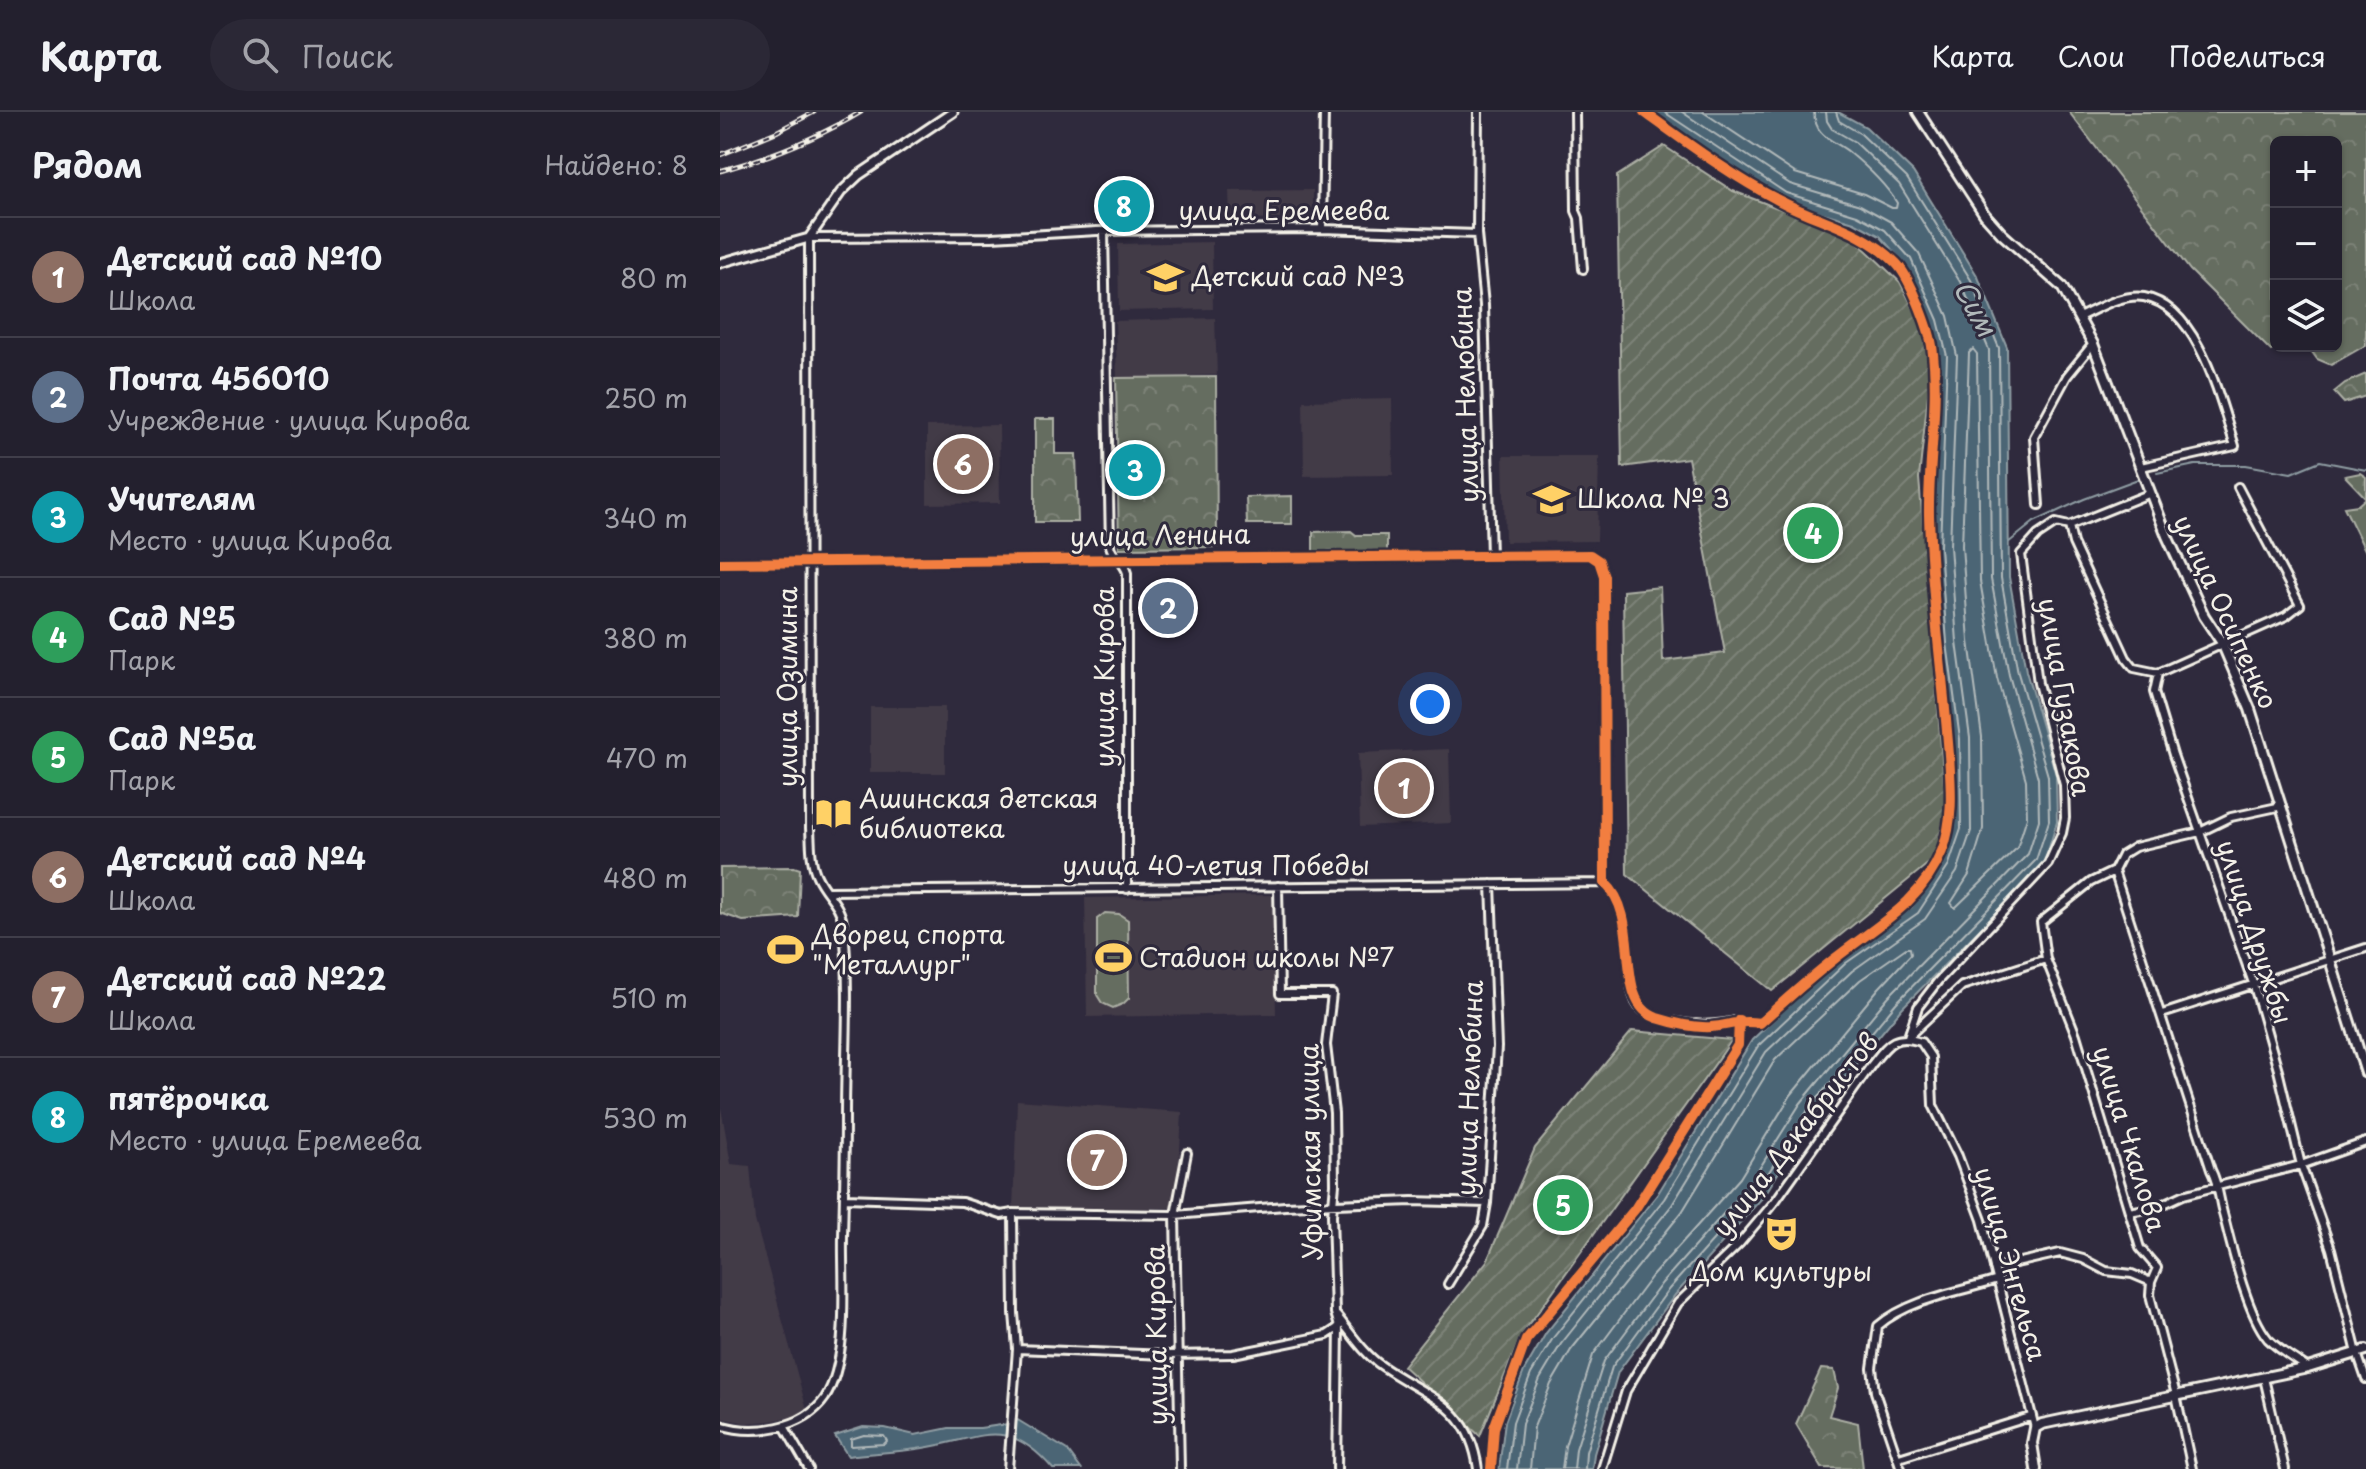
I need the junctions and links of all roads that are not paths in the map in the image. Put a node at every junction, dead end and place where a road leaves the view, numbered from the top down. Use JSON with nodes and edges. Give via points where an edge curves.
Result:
{"nodes":[{"id":1,"x":953,"y":112,"type":"edge"},
{"id":2,"x":1324,"y":112,"type":"edge"},
{"id":3,"x":1478,"y":112,"type":"edge"},
{"id":4,"x":1575,"y":112,"type":"edge"},
{"id":5,"x":1918,"y":112,"type":"edge"},
{"id":6,"x":1322,"y":229,"type":"junction"},
{"id":7,"x":1104,"y":231,"type":"junction"},
{"id":8,"x":1474,"y":233,"type":"junction"},
{"id":9,"x":809,"y":238,"type":"junction"},
{"id":10,"x":720,"y":263,"type":"edge"},
{"id":11,"x":1583,"y":269,"type":"dead end"},
{"id":12,"x":2079,"y":317,"type":"junction"},
{"id":13,"x":2093,"y":344,"type":"junction"},
{"id":14,"x":2141,"y":467,"type":"junction"},
{"id":15,"x":2238,"y":487,"type":"dead end"},
{"id":16,"x":2151,"y":493,"type":"junction"},
{"id":17,"x":2039,"y":505,"type":"dead end"},
{"id":18,"x":2069,"y":526,"type":"junction"},
{"id":19,"x":1491,"y":556,"type":"junction"},
{"id":20,"x":1117,"y":559,"type":"junction"},
{"id":21,"x":720,"y":563,"type":"edge"},
{"id":22,"x":810,"y":564,"type":"junction"},
{"id":23,"x":2222,"y":643,"type":"junction"},
{"id":24,"x":2158,"y":673,"type":"junction"},
{"id":25,"x":2282,"y":806,"type":"junction"},
{"id":26,"x":2200,"y":832,"type":"junction"},
{"id":27,"x":2114,"y":871,"type":"junction"},
{"id":28,"x":1605,"y":883,"type":"junction"},
{"id":29,"x":1491,"y":884,"type":"junction"},
{"id":30,"x":1278,"y":886,"type":"junction"},
{"id":31,"x":1127,"y":889,"type":"junction"},
{"id":32,"x":828,"y":891,"type":"junction"},
{"id":33,"x":2366,"y":948,"type":"edge"},
{"id":34,"x":2046,"y":959,"type":"junction"},
{"id":35,"x":2329,"y":961,"type":"junction"},
{"id":36,"x":2254,"y":986,"type":"junction"},
{"id":37,"x":2162,"y":1014,"type":"junction"},
{"id":38,"x":1739,"y":1020,"type":"dead end"},
{"id":39,"x":1908,"y":1037,"type":"junction"},
{"id":40,"x":2366,"y":1073,"type":"edge"},
{"id":41,"x":2366,"y":1142,"type":"edge"},
{"id":42,"x":1187,"y":1153,"type":"dead end"},
{"id":43,"x":2301,"y":1165,"type":"junction"},
{"id":44,"x":2219,"y":1185,"type":"junction"},
{"id":45,"x":846,"y":1198,"type":"junction"},
{"id":46,"x":1487,"y":1203,"type":"junction"},
{"id":47,"x":1332,"y":1205,"type":"junction"},
{"id":48,"x":2129,"y":1212,"type":"junction"},
{"id":49,"x":1013,"y":1213,"type":"junction"},
{"id":50,"x":1175,"y":1215,"type":"junction"},
{"id":51,"x":1994,"y":1268,"type":"junction"},
{"id":52,"x":1998,"y":1280,"type":"junction"},
{"id":53,"x":2151,"y":1282,"type":"junction"},
{"id":54,"x":1448,"y":1284,"type":"dead end"},
{"id":55,"x":1335,"y":1313,"type":"junction"},
{"id":56,"x":1339,"y":1327,"type":"junction"},
{"id":57,"x":1017,"y":1349,"type":"junction"},
{"id":58,"x":2361,"y":1352,"type":"edge"},
{"id":59,"x":1178,"y":1354,"type":"junction"},
{"id":60,"x":2308,"y":1368,"type":"junction"},
{"id":61,"x":2264,"y":1378,"type":"junction"},
{"id":62,"x":2366,"y":1379,"type":"edge"},
{"id":63,"x":2176,"y":1395,"type":"junction"},
{"id":64,"x":2030,"y":1417,"type":"junction"},
{"id":65,"x":720,"y":1425,"type":"edge"},
{"id":66,"x":784,"y":1426,"type":"junction"},
{"id":67,"x":2035,"y":1428,"type":"junction"},
{"id":68,"x":1899,"y":1458,"type":"junction"},
{"id":69,"x":809,"y":1469,"type":"edge"},
{"id":70,"x":1008,"y":1469,"type":"edge"},
{"id":71,"x":1180,"y":1469,"type":"edge"},
{"id":72,"x":1337,"y":1469,"type":"edge"},
{"id":73,"x":1478,"y":1469,"type":"edge"},
{"id":74,"x":1602,"y":1469,"type":"edge"},
{"id":75,"x":1901,"y":1469,"type":"edge"},
{"id":76,"x":2036,"y":1469,"type":"edge"},
{"id":77,"x":2192,"y":1469,"type":"edge"},
{"id":78,"x":2285,"y":1469,"type":"edge"}],
"edges":[{"from":1,"to":9,"type":"street","via":[[859,175]]},
{"from":2,"to":6,"type":"street"},
{"from":3,"to":8,"type":"street","name":"улица Нелюбина"},
{"from":4,"to":11,"type":"street","via":[[1576,211]]},
{"from":5,"to":12,"type":"main road","name":"улица Осипенко","via":[[1985,215],[2062,287]]},
{"from":6,"to":7,"type":"street","name":"улица Еремеева"},
{"from":6,"to":8,"type":"street","name":"улица Еремеева"},
{"from":7,"to":9,"type":"street","name":"улица Еремеева"},
{"from":7,"to":20,"type":"street","name":"улица Кирова","via":[[1110,546]]},
{"from":8,"to":19,"type":"street","name":"улица Нелюбина","via":[[1484,305]]},
{"from":9,"to":10,"type":"street"},
{"from":9,"to":22,"type":"street","name":"улица Озимина"},
{"from":12,"to":13,"type":"main road","name":"улица Осипенко"},
{"from":12,"to":14,"type":"street","via":[[2144,296],[2177,313],[2205,356],[2235,446]]},
{"from":13,"to":14,"type":"main road","name":"улица Осипенко"},
{"from":13,"to":17,"type":"street","via":[[2067,376],[2034,437]]},
{"from":14,"to":16,"type":"main road","name":"улица Осипенко"},
{"from":15,"to":23,"type":"street","via":[[2300,605]]},
{"from":16,"to":18,"type":"street","name":"улица Гузакова"},
{"from":16,"to":23,"type":"main road","name":"улица Осипенко","via":[[2192,589]]},
{"from":18,"to":24,"type":"street","via":[[2126,658],[2134,668]]},
{"from":18,"to":39,"type":"street","name":"улица Гузакова","via":[[2056,523],[2021,554],[2038,683],[2064,785],[2062,833],[2048,864],[1918,1007]]},
{"from":19,"to":20,"type":"street","name":"улица Ленина"},
{"from":19,"to":28,"type":"street","name":"улица Ленина","via":[[1590,555],[1599,561],[1604,576]]},
{"from":20,"to":22,"type":"street","name":"улица Ленина"},
{"from":20,"to":31,"type":"street","name":"улица Кирова","via":[[1127,573]]},
{"from":21,"to":22,"type":"street","name":"улица Ленина"},
{"from":22,"to":32,"type":"street","name":"улица Озимина","via":[[810,828],[816,875]]},
{"from":23,"to":24,"type":"street"},
{"from":23,"to":25,"type":"main road","name":"улица Осипенко"},
{"from":24,"to":26,"type":"street","name":"улица Дружбы","via":[[2154,692]]},
{"from":25,"to":26,"type":"street","via":[[2231,817]]},
{"from":25,"to":35,"type":"main road","name":"улица Осипенко"},
{"from":26,"to":27,"type":"street","via":[[2135,847],[2122,855]]},
{"from":26,"to":36,"type":"street","name":"улица Дружбы"},
{"from":27,"to":34,"type":"street","name":"улица Чкалова","via":[[2091,882],[2041,922]]},
{"from":27,"to":37,"type":"street"},
{"from":28,"to":29,"type":"street","name":"улица 40-летия Победы"},
{"from":28,"to":38,"type":"street","via":[[1616,893],[1622,911],[1631,989],[1640,1009],[1683,1024],[1712,1027]]},
{"from":29,"to":30,"type":"street","name":"улица 40-летия Победы"},
{"from":29,"to":46,"type":"street","name":"улица Нелюбина","via":[[1497,1047]]},
{"from":30,"to":31,"type":"street","name":"улица 40-летия Победы"},
{"from":30,"to":47,"type":"street","name":"Уфимская улица","via":[[1280,994],[1332,994],[1326,1045],[1334,1113]]},
{"from":31,"to":32,"type":"street","name":"улица 40-летия Победы"},
{"from":32,"to":45,"type":"street","name":"улица Озимина","via":[[844,927]]},
{"from":33,"to":35,"type":"street"},
{"from":34,"to":39,"type":"street","name":"улица Декабристов","via":[[1962,986]]},
{"from":34,"to":48,"type":"street","name":"улица Чкалова","via":[[2076,1035]]},
{"from":35,"to":36,"type":"street"},
{"from":35,"to":40,"type":"main road","name":"улица Осипенко"},
{"from":36,"to":37,"type":"street"},
{"from":36,"to":43,"type":"street","name":"улица Дружбы"},
{"from":37,"to":44,"type":"street"},
{"from":39,"to":51,"type":"street","name":"улица Энгельса","via":[[1921,1042],[1931,1057],[1933,1105],[1963,1169]]},
{"from":39,"to":74,"type":"street","name":"улица Декабристов","via":[[1888,1045],[1776,1200],[1678,1303],[1626,1391]]},
{"from":41,"to":43,"type":"street"},
{"from":42,"to":50,"type":"street","name":"улица Кирова"},
{"from":43,"to":44,"type":"street"},
{"from":43,"to":58,"type":"street","name":"улица Дружбы"},
{"from":44,"to":48,"type":"street"},
{"from":44,"to":60,"type":"street","via":[[2226,1227],[2256,1319],[2269,1339]]},
{"from":45,"to":49,"type":"street","via":[[962,1202],[1001,1215]]},
{"from":45,"to":66,"type":"street","name":"улица Озимина","via":[[845,1310],[836,1369],[817,1407]]},
{"from":46,"to":47,"type":"street"},
{"from":46,"to":54,"type":"street","name":"улица Нелюбина","via":[[1483,1226]]},
{"from":47,"to":50,"type":"street"},
{"from":47,"to":55,"type":"street","name":"Уфимская улица"},
{"from":48,"to":53,"type":"street","name":"улица Чкалова","via":[[2140,1248],[2157,1268]]},
{"from":49,"to":50,"type":"street"},
{"from":49,"to":57,"type":"street"},
{"from":50,"to":59,"type":"street","name":"улица Кирова"},
{"from":51,"to":52,"type":"street","name":"улица Энгельса"},
{"from":51,"to":53,"type":"street","via":[[2060,1253]]},
{"from":52,"to":64,"type":"street","name":"улица Энгельса"},
{"from":52,"to":68,"type":"street","via":[[1906,1309],[1878,1326],[1872,1368],[1875,1392]]},
{"from":53,"to":63,"type":"street","name":"улица Чкалова"},
{"from":55,"to":56,"type":"street","name":"Уфимская улица"},
{"from":55,"to":73,"type":"street","via":[[1380,1364],[1450,1408],[1469,1430]]},
{"from":56,"to":59,"type":"street","via":[[1327,1335],[1258,1351]]},
{"from":56,"to":72,"type":"street","name":"Уфимская улица"},
{"from":57,"to":59,"type":"street"},
{"from":57,"to":70,"type":"street"},
{"from":58,"to":60,"type":"main road"},
{"from":58,"to":62,"type":"street","name":"улица Дружбы"},
{"from":59,"to":71,"type":"street","name":"улица Кирова"},
{"from":60,"to":61,"type":"main road"},
{"from":61,"to":63,"type":"main road"},
{"from":61,"to":78,"type":"street"},
{"from":63,"to":67,"type":"main road"},
{"from":63,"to":77,"type":"street","name":"улица Чкалова"},
{"from":64,"to":67,"type":"street","name":"улица Энгельса"},
{"from":64,"to":68,"type":"street"},
{"from":65,"to":66,"type":"street","name":"улица Озимина"},
{"from":66,"to":69,"type":"street"},
{"from":67,"to":76,"type":"main road","name":"улица Энгельса"},
{"from":68,"to":75,"type":"street"}]}
